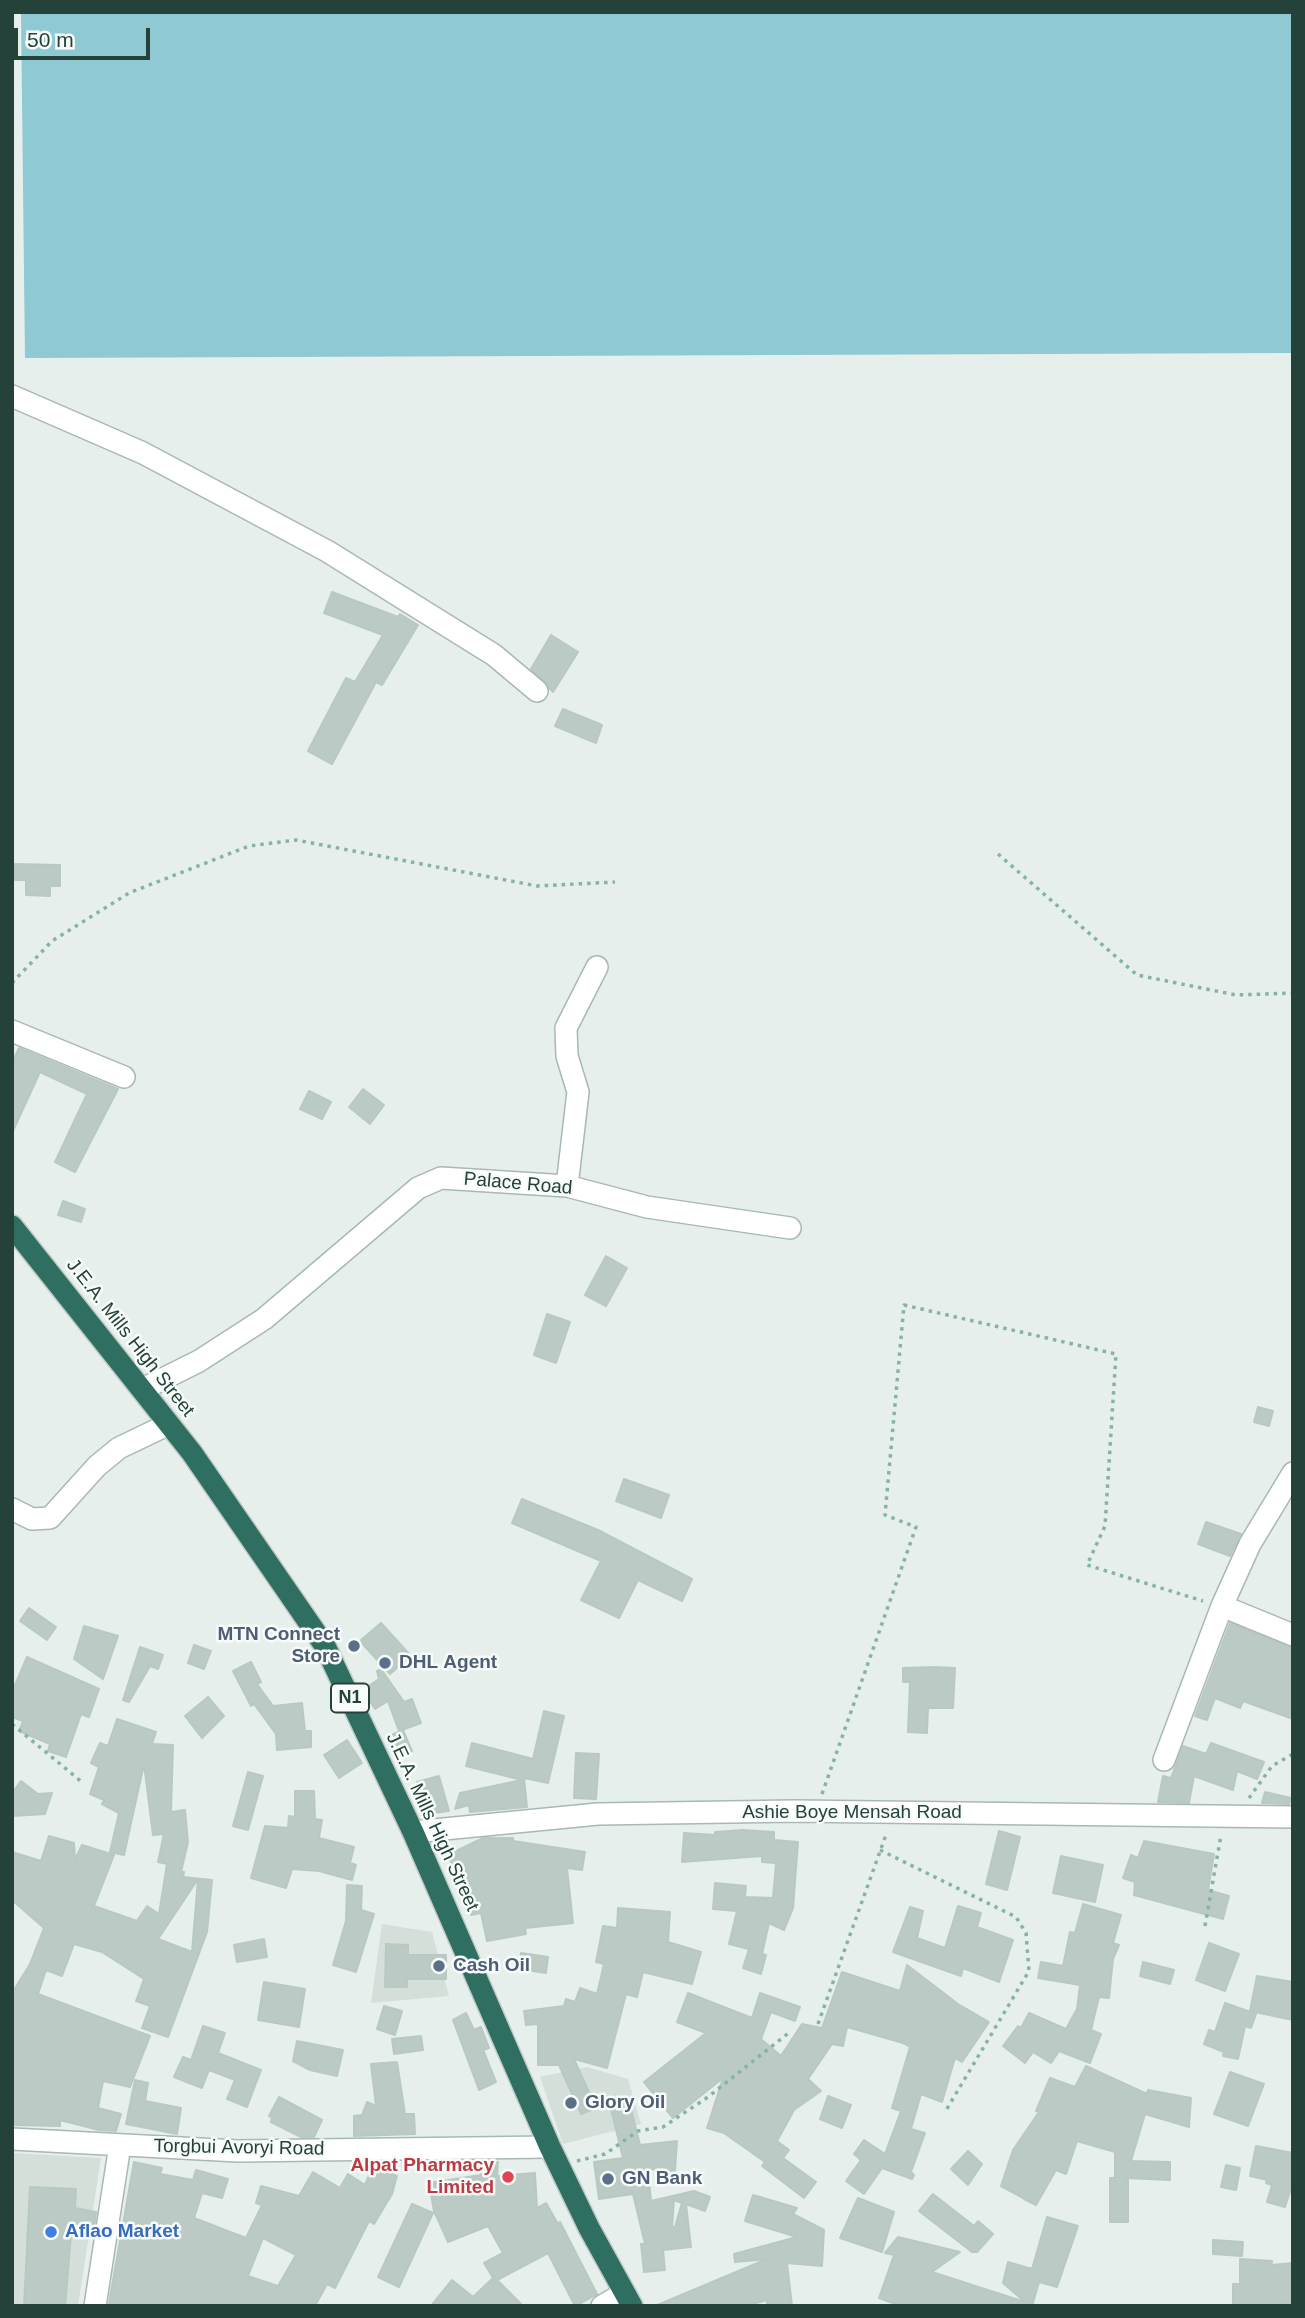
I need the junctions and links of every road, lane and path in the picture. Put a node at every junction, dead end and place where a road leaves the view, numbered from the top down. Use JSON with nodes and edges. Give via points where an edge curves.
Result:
{"nodes":[{"id":1,"x":12,"y":396,"type":"edge"},
{"id":2,"x":537,"y":691,"type":"dead end"},
{"id":3,"x":998,"y":854,"type":"dead end"},
{"id":4,"x":615,"y":883,"type":"dead end"},
{"id":5,"x":597,"y":967,"type":"dead end"},
{"id":6,"x":12,"y":983,"type":"edge"},
{"id":7,"x":1293,"y":993,"type":"edge"},
{"id":8,"x":12,"y":1031,"type":"edge"},
{"id":9,"x":124,"y":1077,"type":"dead end"},
{"id":10,"x":567,"y":1186,"type":"junction"},
{"id":11,"x":12,"y":1226,"type":"edge"},
{"id":12,"x":790,"y":1228,"type":"dead end"},
{"id":13,"x":143,"y":1390,"type":"junction"},
{"id":14,"x":169,"y":1424,"type":"junction"},
{"id":15,"x":1293,"y":1473,"type":"edge"},
{"id":16,"x":12,"y":1509,"type":"edge"},
{"id":17,"x":1222,"y":1606,"type":"junction"},
{"id":18,"x":1293,"y":1635,"type":"edge"},
{"id":19,"x":12,"y":1724,"type":"edge"},
{"id":20,"x":1164,"y":1760,"type":"dead end"},
{"id":21,"x":83,"y":1783,"type":"dead end"},
{"id":22,"x":818,"y":1804,"type":"dead end"},
{"id":23,"x":894,"y":1813,"type":"junction"},
{"id":24,"x":1293,"y":1817,"type":"edge"},
{"id":25,"x":413,"y":1832,"type":"junction"},
{"id":26,"x":880,"y":1850,"type":"junction"},
{"id":27,"x":818,"y":2024,"type":"dead end"},
{"id":28,"x":792,"y":2031,"type":"dead end"},
{"id":29,"x":945,"y":2112,"type":"dead end"},
{"id":30,"x":12,"y":2139,"type":"edge"},
{"id":31,"x":120,"y":2145,"type":"junction"},
{"id":32,"x":550,"y":2147,"type":"junction"},
{"id":33,"x":568,"y":2163,"type":"dead end"},
{"id":34,"x":629,"y":2302,"type":"edge"},
{"id":35,"x":95,"y":2306,"type":"edge"},
{"id":36,"x":601,"y":2306,"type":"edge"}],
"edges":[{"from":1,"to":2,"type":"street","via":[[143,453],[327,551],[494,655]]},
{"from":3,"to":7,"type":"path","via":[[1137,975],[1236,995]]},
{"from":4,"to":6,"type":"path","via":[[537,886],[296,840],[249,846],[130,893],[52,940]]},
{"from":5,"to":10,"type":"street","via":[[566,1028],[578,1092]]},
{"from":8,"to":9,"type":"street"},
{"from":10,"to":12,"type":"street","name":"Palace Road","via":[[647,1207]]},
{"from":10,"to":13,"type":"street","name":"Palace Road","via":[[441,1178],[418,1188],[264,1318],[199,1361]]},
{"from":11,"to":13,"type":"highway","name":"J.E.A. Mills High Street","number":"N1"},
{"from":13,"to":14,"type":"highway","name":"J.E.A. Mills High Street","number":"N1"},
{"from":14,"to":16,"type":"street","via":[[118,1448],[50,1518],[32,1519]]},
{"from":14,"to":25,"type":"highway","name":"J.E.A. Mills High Street","number":"N1","via":[[325,1646]]},
{"from":15,"to":17,"type":"street","via":[[1250,1544]]},
{"from":17,"to":18,"type":"street"},
{"from":17,"to":20,"type":"street"},
{"from":17,"to":22,"type":"path","via":[[1087,1565],[1105,1527],[1116,1354],[904,1306],[885,1515],[916,1527]]},
{"from":19,"to":21,"type":"path"},
{"from":23,"to":24,"type":"street","name":"Ashie Boye Mensah Road"},
{"from":23,"to":25,"type":"street","name":"Ashie Boye Mensah Road","via":[[598,1814]]},
{"from":23,"to":26,"type":"path"},
{"from":25,"to":32,"type":"highway","name":"J.E.A. Mills High Street","number":"N1"},
{"from":26,"to":27,"type":"path"},
{"from":26,"to":29,"type":"path","via":[[1016,1917],[1026,1933],[1029,1971]]},
{"from":28,"to":33,"type":"path","via":[[663,2127],[638,2131],[605,2154]]},
{"from":30,"to":31,"type":"street","name":"Torgbui Avoryi Road"},
{"from":31,"to":32,"type":"street","name":"Torgbui Avoryi Road","via":[[238,2151]]},
{"from":31,"to":35,"type":"street"},
{"from":32,"to":34,"type":"highway","name":"J.E.A. Mills High Street","number":"N1"},
{"from":34,"to":36,"type":"street"}]}
